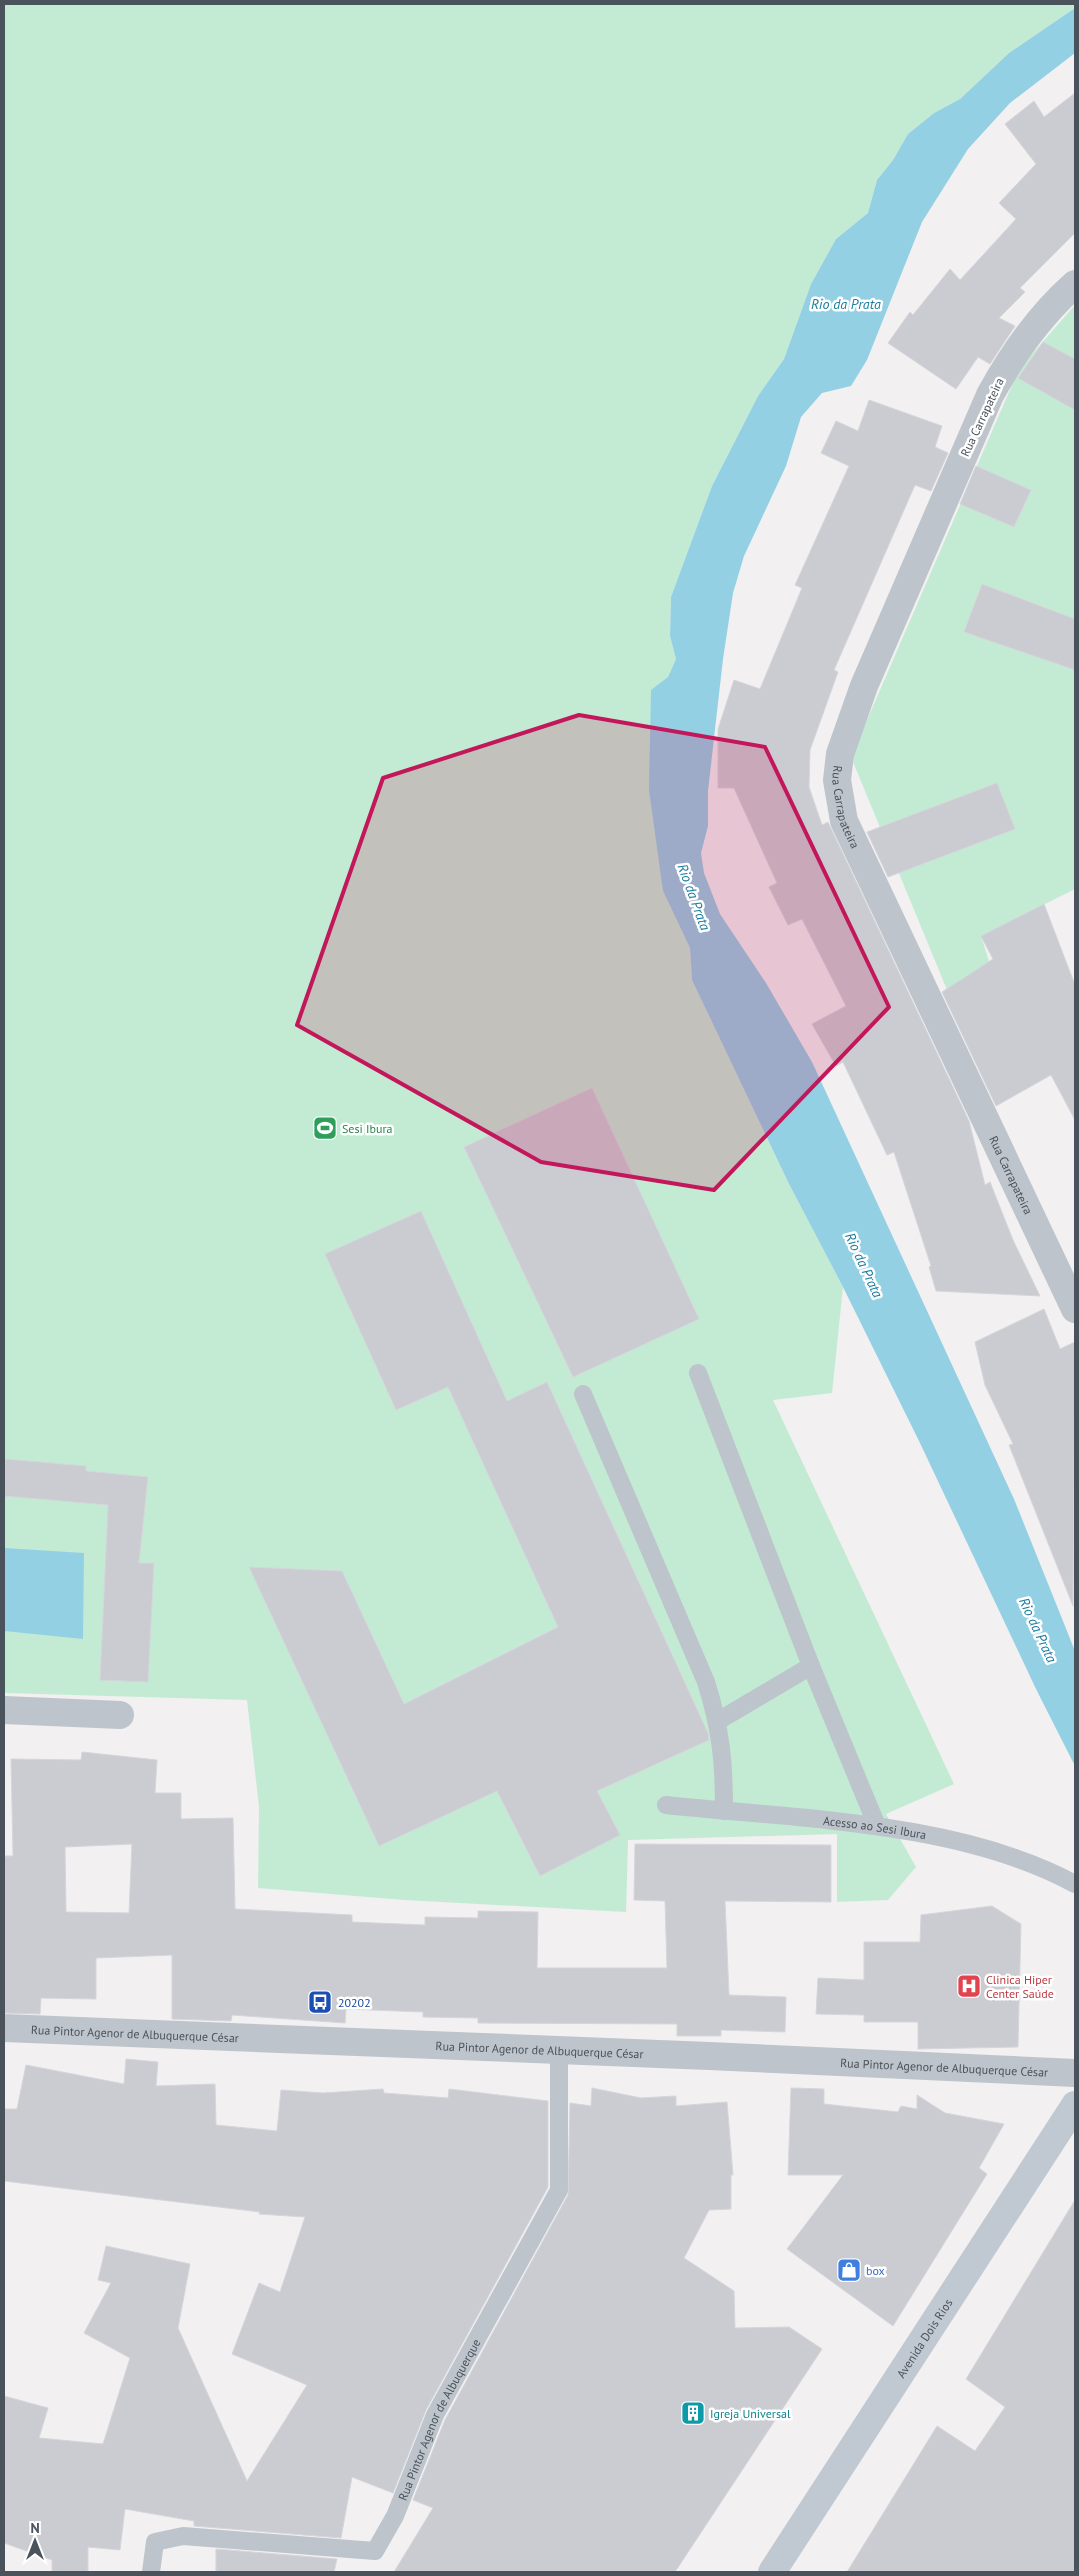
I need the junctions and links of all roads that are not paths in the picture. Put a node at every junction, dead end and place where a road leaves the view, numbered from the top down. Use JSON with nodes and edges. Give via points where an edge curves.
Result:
{"nodes":[{"id":1,"x":1075,"y":284,"type":"edge"},
{"id":2,"x":1075,"y":1309,"type":"edge"},
{"id":3,"x":698,"y":1373,"type":"dead end"},
{"id":4,"x":584,"y":1394,"type":"dead end"},
{"id":5,"x":811,"y":1666,"type":"junction"},
{"id":6,"x":4,"y":1710,"type":"edge"},
{"id":7,"x":120,"y":1715,"type":"dead end"},
{"id":8,"x":718,"y":1721,"type":"junction"},
{"id":9,"x":666,"y":1805,"type":"dead end"},
{"id":10,"x":724,"y":1811,"type":"junction"},
{"id":11,"x":877,"y":1826,"type":"junction"},
{"id":12,"x":1075,"y":1884,"type":"edge"},
{"id":13,"x":4,"y":2028,"type":"edge"},
{"id":14,"x":560,"y":2052,"type":"junction"},
{"id":15,"x":1075,"y":2073,"type":"edge"},
{"id":16,"x":1075,"y":2105,"type":"edge"},
{"id":17,"x":151,"y":2572,"type":"edge"},
{"id":18,"x":772,"y":2572,"type":"edge"}],
"edges":[{"from":1,"to":2,"type":"street","name":"Rua Carrapateira","via":[[1030,331],[990,395],[864,686],[840,754],[837,780],[844,821]]},
{"from":3,"to":5,"type":"lane"},
{"from":4,"to":8,"type":"lane","via":[[706,1682]]},
{"from":5,"to":8,"type":"lane"},
{"from":5,"to":11,"type":"lane"},
{"from":6,"to":7,"type":"street"},
{"from":8,"to":10,"type":"lane","via":[[724,1766]]},
{"from":9,"to":10,"type":"lane","name":"Acesso ao Sesi Ibura"},
{"from":10,"to":11,"type":"lane","name":"Acesso ao Sesi Ibura"},
{"from":11,"to":12,"type":"lane","name":"Acesso ao Sesi Ibura","via":[[1016,1857]]},
{"from":13,"to":14,"type":"street","name":"Rua Pintor Agenor de Albuquerque César"},
{"from":14,"to":15,"type":"street","name":"Rua Pintor Agenor de Albuquerque César"},
{"from":14,"to":17,"type":"lane","name":"Rua Pintor Agenor de Albuquerque","via":[[559,2190],[435,2415],[395,2516],[374,2551],[183,2536],[155,2542]]},
{"from":16,"to":18,"type":"main road","name":"Avenida Dois Rios"}]}
